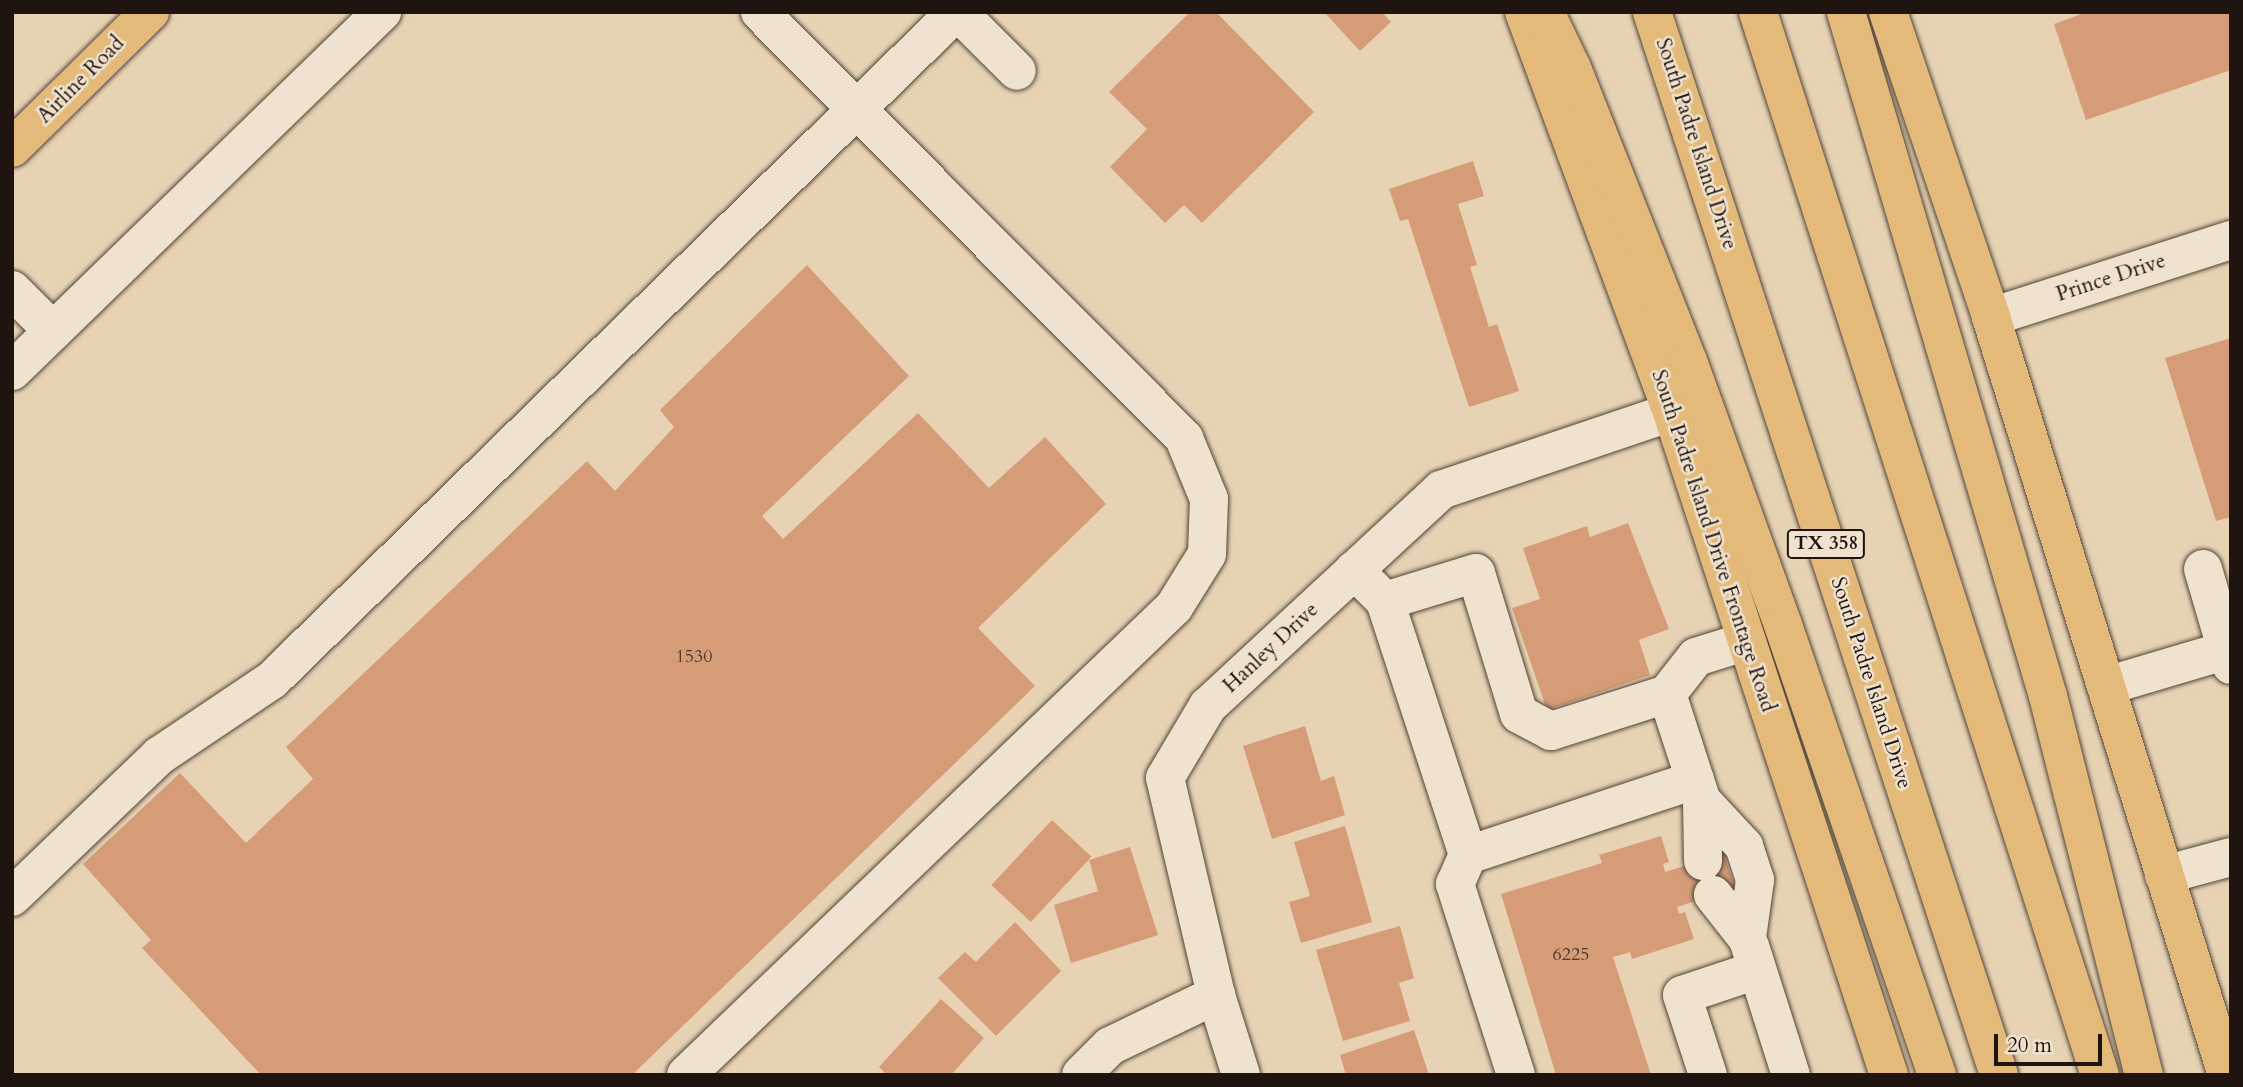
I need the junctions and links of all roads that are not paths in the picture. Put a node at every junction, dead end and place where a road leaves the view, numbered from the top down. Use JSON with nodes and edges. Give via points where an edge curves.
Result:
{"nodes":[{"id":1,"x":150,"y":12,"type":"edge"},
{"id":2,"x":382,"y":12,"type":"edge"},
{"id":3,"x":760,"y":12,"type":"edge"},
{"id":4,"x":1524,"y":12,"type":"edge"},
{"id":5,"x":1545,"y":12,"type":"edge"},
{"id":6,"x":1653,"y":12,"type":"edge"},
{"id":7,"x":1758,"y":12,"type":"edge"},
{"id":8,"x":1846,"y":12,"type":"edge"},
{"id":9,"x":1888,"y":12,"type":"edge"},
{"id":10,"x":952,"y":14,"type":"edge"},
{"id":11,"x":1017,"y":71,"type":"dead end"},
{"id":12,"x":858,"y":109,"type":"junction"},
{"id":13,"x":12,"y":148,"type":"edge"},
{"id":14,"x":2231,"y":240,"type":"edge"},
{"id":15,"x":12,"y":290,"type":"edge"},
{"id":16,"x":1991,"y":317,"type":"junction"},
{"id":17,"x":53,"y":331,"type":"junction"},
{"id":18,"x":12,"y":371,"type":"edge"},
{"id":19,"x":1672,"y":412,"type":"junction"},
{"id":20,"x":2203,"y":569,"type":"dead end"},
{"id":21,"x":1354,"y":570,"type":"junction"},
{"id":22,"x":1385,"y":601,"type":"junction"},
{"id":23,"x":1747,"y":641,"type":"junction"},
{"id":24,"x":2229,"y":655,"type":"edge"},
{"id":25,"x":2106,"y":686,"type":"junction"},
{"id":26,"x":1667,"y":694,"type":"junction"},
{"id":27,"x":1699,"y":790,"type":"junction"},
{"id":28,"x":1468,"y":855,"type":"junction"},
{"id":29,"x":2231,"y":857,"type":"edge"},
{"id":30,"x":2164,"y":875,"type":"junction"},
{"id":31,"x":19,"y":878,"type":"edge"},
{"id":32,"x":1752,"y":954,"type":"junction"},
{"id":33,"x":1216,"y":995,"type":"junction"},
{"id":34,"x":686,"y":1075,"type":"edge"},
{"id":35,"x":1081,"y":1075,"type":"edge"},
{"id":36,"x":1241,"y":1075,"type":"edge"},
{"id":37,"x":1516,"y":1075,"type":"edge"},
{"id":38,"x":1708,"y":1075,"type":"edge"},
{"id":39,"x":1791,"y":1075,"type":"edge"},
{"id":40,"x":1889,"y":1075,"type":"edge"},
{"id":41,"x":1937,"y":1075,"type":"edge"},
{"id":42,"x":1999,"y":1075,"type":"edge"},
{"id":43,"x":2101,"y":1075,"type":"edge"},
{"id":44,"x":2144,"y":1075,"type":"edge"},
{"id":45,"x":2227,"y":1075,"type":"edge"}],
"edges":[{"from":1,"to":13,"type":"main road","name":"Airline Road"},
{"from":2,"to":17,"type":"street"},
{"from":3,"to":12,"type":"street"},
{"from":4,"to":19,"type":"main road","name":"South Padre Island Drive Frontage Road"},
{"from":5,"to":41,"type":"main road","via":[[1572,68],[1688,361]]},
{"from":6,"to":42,"type":"main road","name":"South Padre Island Drive","number":"TX 358"},
{"from":7,"to":43,"type":"main road"},
{"from":8,"to":44,"type":"main road","via":[[2048,696]]},
{"from":9,"to":16,"type":"main road"},
{"from":10,"to":11,"type":"street"},
{"from":10,"to":12,"type":"street"},
{"from":12,"to":31,"type":"street","via":[[272,680],[159,756]]},
{"from":12,"to":34,"type":"street","via":[[1184,438],[1209,499],[1207,554],[1174,607]]},
{"from":14,"to":16,"type":"street","name":"Prince Drive"},
{"from":15,"to":17,"type":"street"},
{"from":16,"to":25,"type":"main road"},
{"from":17,"to":18,"type":"street"},
{"from":19,"to":21,"type":"street","name":"Hanley Drive","via":[[1441,490]]},
{"from":19,"to":23,"type":"main road","name":"South Padre Island Drive Frontage Road"},
{"from":20,"to":24,"type":"street"},
{"from":21,"to":22,"type":"street"},
{"from":21,"to":33,"type":"street","name":"Hanley Drive","via":[[1208,706],[1165,778]]},
{"from":22,"to":26,"type":"street","via":[[1476,573],[1519,714],[1550,732]]},
{"from":22,"to":28,"type":"street"},
{"from":23,"to":26,"type":"street","via":[[1696,657]]},
{"from":23,"to":40,"type":"main road","name":"South Padre Island Drive Frontage Road"},
{"from":24,"to":25,"type":"street"},
{"from":25,"to":30,"type":"main road"},
{"from":26,"to":27,"type":"street"},
{"from":27,"to":28,"type":"street"},
{"from":27,"to":32,"type":"street","via":[[1708,878]]},
{"from":27,"to":32,"type":"street","via":[[1744,846],[1755,880]]},
{"from":28,"to":37,"type":"street","via":[[1455,884]]},
{"from":29,"to":30,"type":"street"},
{"from":30,"to":45,"type":"main road"},
{"from":32,"to":38,"type":"street","via":[[1682,995]]},
{"from":32,"to":39,"type":"street"},
{"from":33,"to":35,"type":"street","via":[[1110,1046]]},
{"from":33,"to":36,"type":"street","name":"Hanley Drive"}]}
